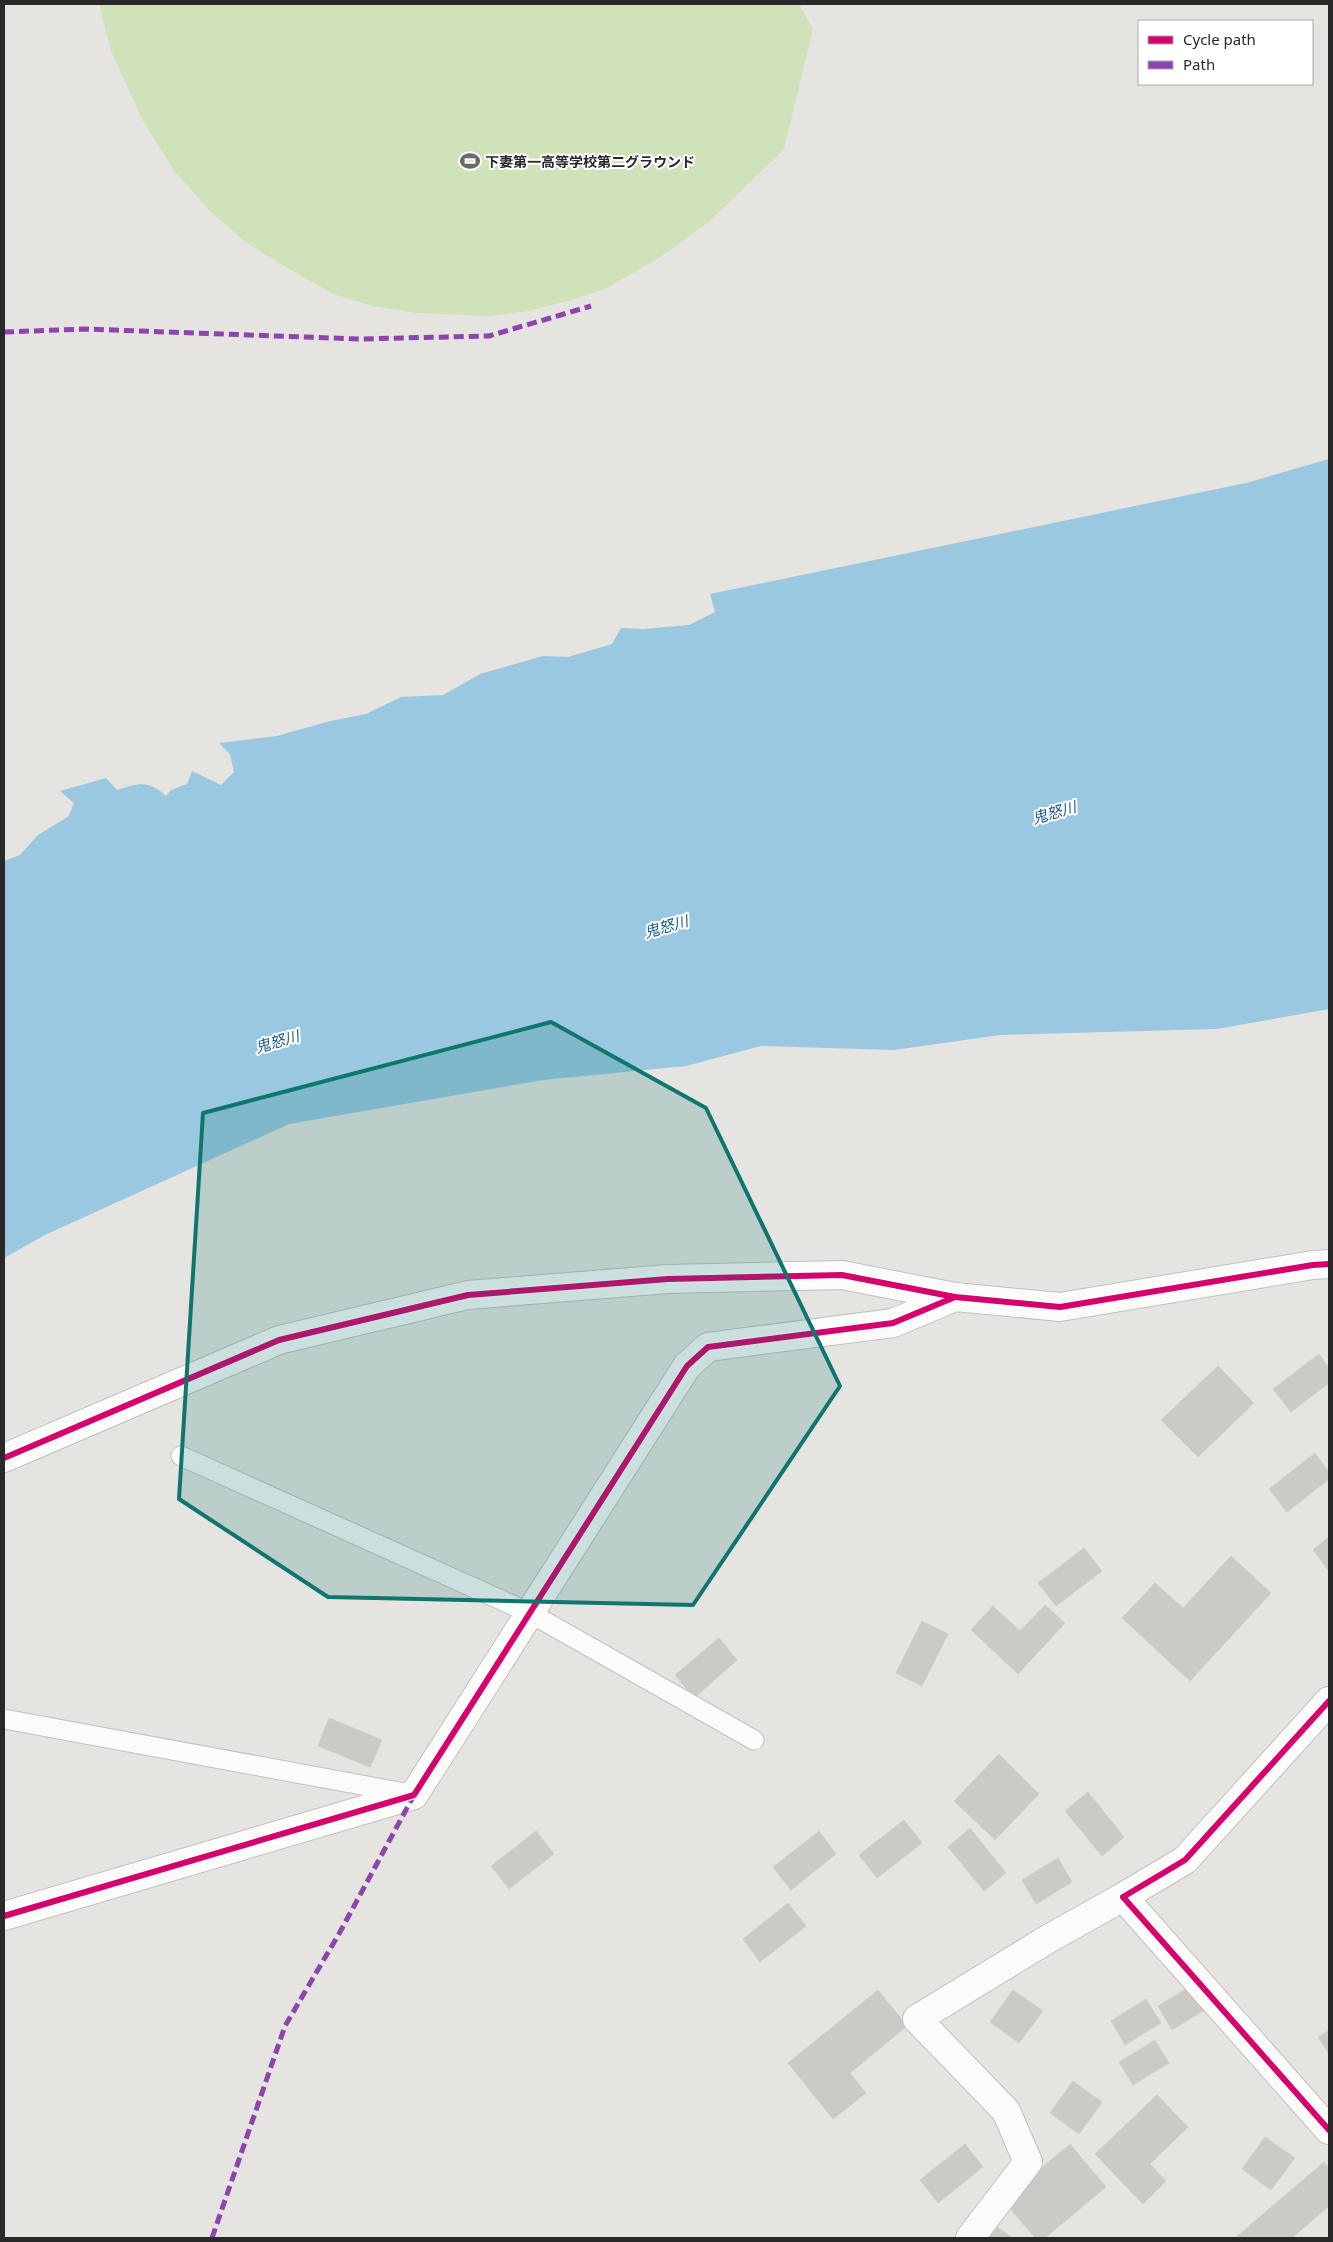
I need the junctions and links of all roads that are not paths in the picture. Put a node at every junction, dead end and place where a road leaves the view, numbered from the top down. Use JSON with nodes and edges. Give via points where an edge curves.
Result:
{"nodes":[{"id":1,"x":1329,"y":1264,"type":"edge"},
{"id":2,"x":955,"y":1297,"type":"junction"},
{"id":3,"x":181,"y":1456,"type":"dead end"},
{"id":4,"x":4,"y":1458,"type":"edge"},
{"id":5,"x":530,"y":1613,"type":"junction"},
{"id":6,"x":1329,"y":1702,"type":"edge"},
{"id":7,"x":4,"y":1719,"type":"edge"},
{"id":8,"x":754,"y":1740,"type":"dead end"},
{"id":9,"x":414,"y":1795,"type":"junction"},
{"id":10,"x":1123,"y":1897,"type":"junction"},
{"id":11,"x":4,"y":1916,"type":"edge"},
{"id":12,"x":1329,"y":2130,"type":"edge"},
{"id":13,"x":970,"y":2238,"type":"edge"}],
"edges":[{"from":1,"to":2,"type":"street","via":[[1060,1307]]},
{"from":2,"to":4,"type":"street","via":[[842,1275],[668,1279],[468,1295],[280,1340]]},
{"from":2,"to":5,"type":"street","via":[[893,1323],[708,1346],[686,1366]]},
{"from":3,"to":5,"type":"lane"},
{"from":5,"to":8,"type":"lane"},
{"from":5,"to":9,"type":"street"},
{"from":6,"to":10,"type":"street","via":[[1185,1860]]},
{"from":7,"to":9,"type":"lane"},
{"from":9,"to":11,"type":"street"},
{"from":10,"to":12,"type":"street"},
{"from":10,"to":13,"type":"street","via":[[917,2019],[1006,2111],[1028,2162]]}]}
